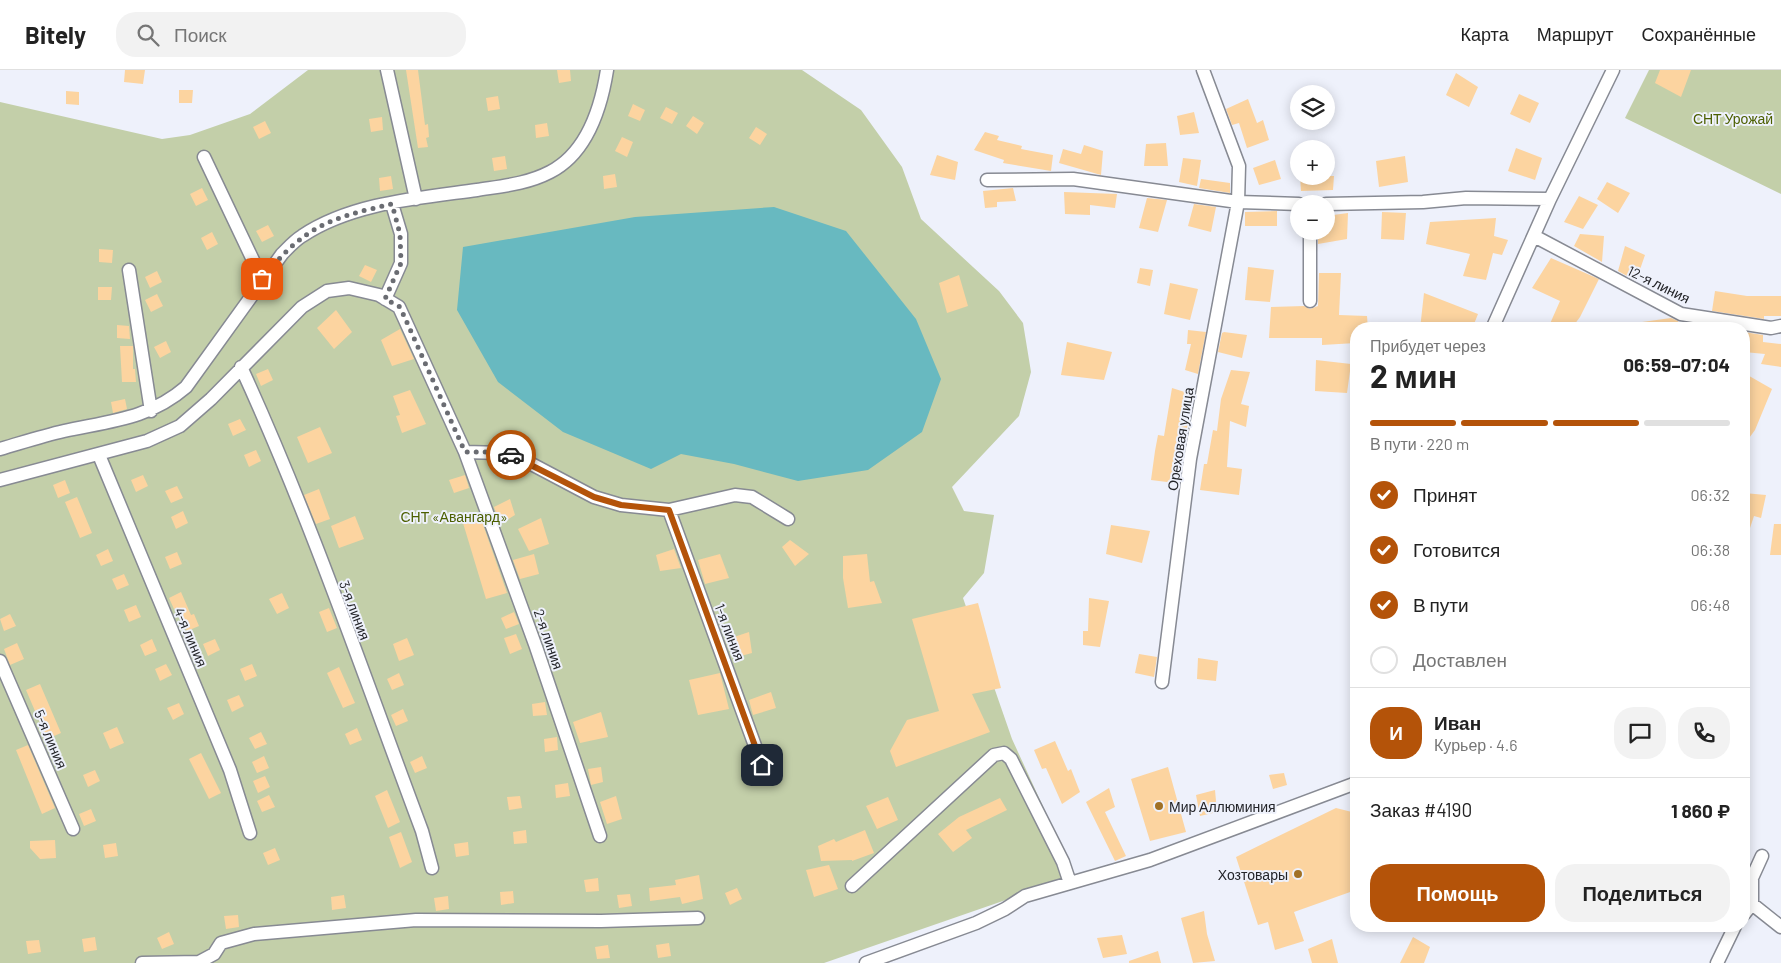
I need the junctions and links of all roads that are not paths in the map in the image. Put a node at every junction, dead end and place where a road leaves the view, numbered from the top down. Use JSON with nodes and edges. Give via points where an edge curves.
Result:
{"nodes":[{"id":1,"x":387,"y":70,"type":"edge"},
{"id":2,"x":1203,"y":70,"type":"edge"},
{"id":3,"x":1613,"y":70,"type":"edge"},
{"id":4,"x":606,"y":74,"type":"edge"},
{"id":5,"x":204,"y":157,"type":"dead end"},
{"id":6,"x":987,"y":180,"type":"dead end"},
{"id":7,"x":416,"y":199,"type":"junction"},
{"id":8,"x":1550,"y":199,"type":"junction"},
{"id":9,"x":1238,"y":202,"type":"junction"},
{"id":10,"x":392,"y":204,"type":"junction"},
{"id":11,"x":1290,"y":204,"type":"edge"},
{"id":12,"x":1335,"y":204,"type":"edge"},
{"id":13,"x":1534,"y":236,"type":"junction"},
{"id":14,"x":1310,"y":240,"type":"edge"},
{"id":15,"x":129,"y":270,"type":"dead end"},
{"id":16,"x":262,"y":279,"type":"junction"},
{"id":17,"x":385,"y":299,"type":"junction"},
{"id":18,"x":1310,"y":301,"type":"dead end"},
{"id":19,"x":1495,"y":322,"type":"edge"},
{"id":20,"x":1732,"y":322,"type":"edge"},
{"id":21,"x":1750,"y":325,"type":"edge"},
{"id":22,"x":1781,"y":326,"type":"edge"},
{"id":23,"x":241,"y":367,"type":"junction"},
{"id":24,"x":151,"y":411,"type":"junction"},
{"id":25,"x":0,"y":449,"type":"edge"},
{"id":26,"x":465,"y":452,"type":"junction"},
{"id":27,"x":99,"y":455,"type":"junction"},
{"id":28,"x":0,"y":480,"type":"edge"},
{"id":29,"x":669,"y":510,"type":"junction"},
{"id":30,"x":788,"y":519,"type":"dead end"},
{"id":31,"x":0,"y":661,"type":"edge"},
{"id":32,"x":1162,"y":682,"type":"dead end"},
{"id":33,"x":762,"y":765,"type":"dead end"},
{"id":34,"x":1350,"y":785,"type":"edge"},
{"id":35,"x":73,"y":829,"type":"dead end"},
{"id":36,"x":250,"y":833,"type":"dead end"},
{"id":37,"x":600,"y":836,"type":"dead end"},
{"id":38,"x":1762,"y":856,"type":"dead end"},
{"id":39,"x":432,"y":868,"type":"dead end"},
{"id":40,"x":1070,"y":883,"type":"junction"},
{"id":41,"x":852,"y":886,"type":"dead end"},
{"id":42,"x":1750,"y":894,"type":"edge"},
{"id":43,"x":1750,"y":910,"type":"edge"},
{"id":44,"x":698,"y":918,"type":"dead end"},
{"id":45,"x":1781,"y":926,"type":"edge"},
{"id":46,"x":1732,"y":932,"type":"edge"},
{"id":47,"x":142,"y":963,"type":"edge"},
{"id":48,"x":866,"y":963,"type":"edge"},
{"id":49,"x":1717,"y":963,"type":"edge"}],
"edges":[{"from":1,"to":7,"type":"street"},
{"from":2,"to":9,"type":"street","name":"Ореховая улица","via":[[1239,166]]},
{"from":3,"to":8,"type":"street"},
{"from":4,"to":7,"type":"street","via":[[595,121],[575,152],[551,172],[524,183]]},
{"from":5,"to":16,"type":"street"},
{"from":6,"to":9,"type":"street","via":[[1073,179]]},
{"from":7,"to":10,"type":"street"},
{"from":8,"to":12,"type":"street","via":[[1466,198]]},
{"from":8,"to":13,"type":"street"},
{"from":9,"to":11,"type":"street"},
{"from":9,"to":32,"type":"street","name":"Ореховая улица","via":[[1190,460]]},
{"from":10,"to":16,"type":"street","via":[[331,220],[301,237]]},
{"from":10,"to":17,"type":"street","via":[[400,234],[401,263]]},
{"from":13,"to":19,"type":"street"},
{"from":13,"to":20,"type":"street","name":"12-я линия","via":[[1681,314]]},
{"from":14,"to":18,"type":"street"},
{"from":15,"to":24,"type":"street"},
{"from":16,"to":24,"type":"street","via":[[186,387]]},
{"from":17,"to":23,"type":"street","via":[[349,288],[327,291],[302,307]]},
{"from":17,"to":26,"type":"street","name":"2-я линия","via":[[400,307]]},
{"from":21,"to":22,"type":"street","name":"12-я линия"},
{"from":23,"to":27,"type":"street","via":[[180,426],[147,441]]},
{"from":23,"to":39,"type":"street","name":"3-я линия","via":[[310,534],[422,831]]},
{"from":24,"to":25,"type":"street"},
{"from":26,"to":29,"type":"street","via":[[503,452],[594,497],[621,505]]},
{"from":26,"to":37,"type":"street","name":"2-я линия"},
{"from":27,"to":28,"type":"street"},
{"from":27,"to":36,"type":"street","name":"4-я линия","via":[[230,770]]},
{"from":29,"to":30,"type":"street","via":[[735,495],[752,498]]},
{"from":29,"to":33,"type":"street","name":"1-я линия"},
{"from":31,"to":35,"type":"street","name":"5-я линия"},
{"from":34,"to":40,"type":"street","via":[[1150,860]]},
{"from":38,"to":42,"type":"street","via":[[1752,878]]},
{"from":40,"to":41,"type":"street","via":[[1063,862],[1011,759],[1004,753],[994,755]]},
{"from":40,"to":48,"type":"street","via":[[1025,896],[976,923]]},
{"from":43,"to":45,"type":"street"},
{"from":44,"to":47,"type":"street","via":[[416,920],[254,934],[222,943],[214,954],[199,962]]},
{"from":46,"to":49,"type":"street"}]}
